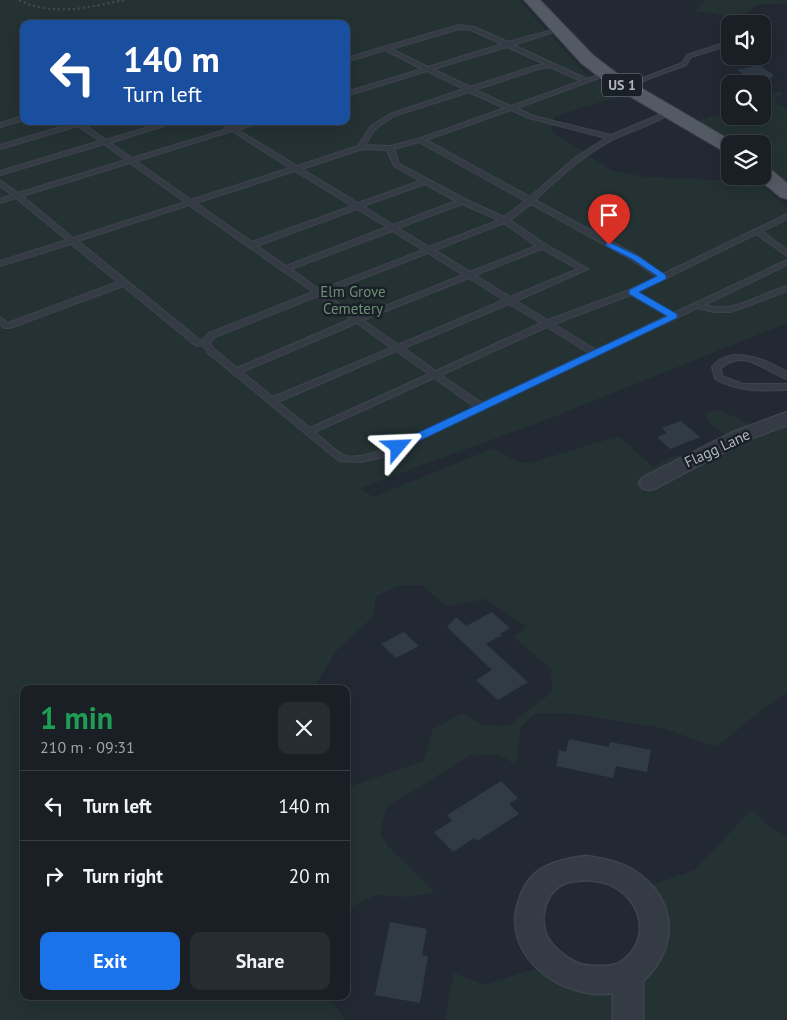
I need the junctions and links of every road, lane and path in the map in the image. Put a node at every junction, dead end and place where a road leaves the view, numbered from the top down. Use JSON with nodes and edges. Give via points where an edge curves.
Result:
{"nodes":[{"id":1,"x":19,"y":0,"type":"edge"},
{"id":2,"x":125,"y":0,"type":"edge"},
{"id":3,"x":532,"y":0,"type":"edge"},
{"id":4,"x":558,"y":29,"type":"junction"},
{"id":5,"x":508,"y":44,"type":"junction"},
{"id":6,"x":721,"y":46,"type":"edge"},
{"id":7,"x":385,"y":48,"type":"junction"},
{"id":8,"x":350,"y":59,"type":"edge"},
{"id":9,"x":550,"y":65,"type":"junction"},
{"id":10,"x":428,"y":69,"type":"junction"},
{"id":11,"x":607,"y":74,"type":"junction"},
{"id":12,"x":586,"y":81,"type":"junction"},
{"id":13,"x":625,"y":86,"type":"junction"},
{"id":14,"x":468,"y":89,"type":"junction"},
{"id":15,"x":350,"y":93,"type":"edge"},
{"id":16,"x":511,"y":109,"type":"junction"},
{"id":17,"x":670,"y":112,"type":"junction"},
{"id":18,"x":20,"y":119,"type":"edge"},
{"id":19,"x":0,"y":125,"type":"edge"},
{"id":20,"x":71,"y":125,"type":"edge"},
{"id":21,"x":80,"y":125,"type":"edge"},
{"id":22,"x":162,"y":125,"type":"edge"},
{"id":23,"x":226,"y":125,"type":"edge"},
{"id":24,"x":246,"y":125,"type":"edge"},
{"id":25,"x":233,"y":129,"type":"junction"},
{"id":26,"x":611,"y":136,"type":"junction"},
{"id":27,"x":420,"y":140,"type":"junction"},
{"id":28,"x":105,"y":142,"type":"junction"},
{"id":29,"x":721,"y":142,"type":"edge"},
{"id":30,"x":0,"y":147,"type":"edge"},
{"id":31,"x":361,"y":147,"type":"junction"},
{"id":32,"x":390,"y":148,"type":"junction"},
{"id":33,"x":132,"y":161,"type":"junction"},
{"id":34,"x":296,"y":168,"type":"junction"},
{"id":35,"x":0,"y":173,"type":"edge"},
{"id":36,"x":771,"y":180,"type":"edge"},
{"id":37,"x":426,"y":181,"type":"junction"},
{"id":38,"x":0,"y":182,"type":"edge"},
{"id":39,"x":787,"y":193,"type":"edge"},
{"id":40,"x":16,"y":195,"type":"junction"},
{"id":41,"x":0,"y":200,"type":"edge"},
{"id":42,"x":530,"y":200,"type":"junction"},
{"id":43,"x":462,"y":201,"type":"junction"},
{"id":44,"x":192,"y":203,"type":"junction"},
{"id":45,"x":358,"y":206,"type":"junction"},
{"id":46,"x":787,"y":216,"type":"edge"},
{"id":47,"x":504,"y":220,"type":"junction"},
{"id":48,"x":394,"y":229,"type":"junction"},
{"id":49,"x":757,"y":231,"type":"junction"},
{"id":50,"x":73,"y":241,"type":"junction"},
{"id":51,"x":251,"y":245,"type":"junction"},
{"id":52,"x":542,"y":246,"type":"junction"},
{"id":53,"x":429,"y":251,"type":"junction"},
{"id":54,"x":787,"y":254,"type":"edge"},
{"id":55,"x":787,"y":262,"type":"edge"},
{"id":56,"x":0,"y":264,"type":"edge"},
{"id":57,"x":285,"y":269,"type":"junction"},
{"id":58,"x":470,"y":276,"type":"junction"},
{"id":59,"x":663,"y":277,"type":"junction"},
{"id":60,"x":124,"y":283,"type":"junction"},
{"id":61,"x":787,"y":288,"type":"edge"},
{"id":62,"x":632,"y":292,"type":"junction"},
{"id":63,"x":319,"y":293,"type":"junction"},
{"id":64,"x":510,"y":300,"type":"junction"},
{"id":65,"x":697,"y":305,"type":"junction"},
{"id":66,"x":674,"y":316,"type":"junction"},
{"id":67,"x":0,"y":320,"type":"edge"},
{"id":68,"x":357,"y":320,"type":"junction"},
{"id":69,"x":547,"y":324,"type":"junction"},
{"id":70,"x":205,"y":343,"type":"junction"},
{"id":71,"x":398,"y":348,"type":"junction"},
{"id":72,"x":595,"y":353,"type":"junction"},
{"id":73,"x":236,"y":372,"type":"junction"},
{"id":74,"x":435,"y":375,"type":"junction"},
{"id":75,"x":787,"y":376,"type":"edge"},
{"id":76,"x":787,"y":387,"type":"edge"},
{"id":77,"x":272,"y":401,"type":"junction"},
{"id":78,"x":481,"y":407,"type":"junction"},
{"id":79,"x":787,"y":418,"type":"edge"},
{"id":80,"x":308,"y":432,"type":"junction"},
{"id":81,"x":649,"y":483,"type":"dead end"},
{"id":82,"x":628,"y":975,"type":"junction"},
{"id":83,"x":628,"y":1020,"type":"edge"}],
"edges":[{"from":1,"to":2,"type":"path","via":[[53,10]]},
{"from":3,"to":4,"type":"main road","number":"US 1"},
{"from":4,"to":5,"type":"lane"},
{"from":4,"to":11,"type":"main road","number":"US 1"},
{"from":5,"to":7,"type":"lane","via":[[472,28],[459,27]]},
{"from":5,"to":9,"type":"lane"},
{"from":5,"to":10,"type":"lane"},
{"from":6,"to":13,"type":"lane","via":[[696,53],[689,56],[684,64]]},
{"from":7,"to":8,"type":"lane"},
{"from":7,"to":10,"type":"lane"},
{"from":9,"to":12,"type":"lane"},
{"from":9,"to":14,"type":"lane"},
{"from":10,"to":14,"type":"lane"},
{"from":10,"to":15,"type":"lane"},
{"from":11,"to":12,"type":"lane"},
{"from":11,"to":13,"type":"main road","number":"US 1"},
{"from":12,"to":16,"type":"lane"},
{"from":13,"to":17,"type":"main road","number":"US 1"},
{"from":14,"to":16,"type":"lane"},
{"from":14,"to":31,"type":"lane","via":[[376,123],[368,130]]},
{"from":16,"to":26,"type":"lane","via":[[531,117]]},
{"from":16,"to":27,"type":"lane"},
{"from":17,"to":26,"type":"lane"},
{"from":17,"to":29,"type":"main road","number":"US 1"},
{"from":18,"to":19,"type":"lane"},
{"from":20,"to":30,"type":"lane"},
{"from":21,"to":28,"type":"lane"},
{"from":22,"to":28,"type":"lane"},
{"from":23,"to":25,"type":"lane"},
{"from":24,"to":25,"type":"lane"},
{"from":25,"to":33,"type":"lane"},
{"from":25,"to":34,"type":"lane"},
{"from":26,"to":42,"type":"lane","via":[[576,159]]},
{"from":27,"to":32,"type":"lane"},
{"from":27,"to":42,"type":"lane"},
{"from":28,"to":33,"type":"lane"},
{"from":28,"to":35,"type":"lane"},
{"from":31,"to":32,"type":"lane"},
{"from":31,"to":34,"type":"lane"},
{"from":32,"to":37,"type":"lane","via":[[396,165]]},
{"from":33,"to":40,"type":"lane"},
{"from":33,"to":44,"type":"lane"},
{"from":34,"to":44,"type":"lane"},
{"from":34,"to":45,"type":"lane"},
{"from":36,"to":39,"type":"main road"},
{"from":37,"to":43,"type":"lane"},
{"from":37,"to":45,"type":"lane"},
{"from":38,"to":40,"type":"lane"},
{"from":40,"to":41,"type":"lane"},
{"from":40,"to":50,"type":"lane"},
{"from":42,"to":47,"type":"lane"},
{"from":42,"to":59,"type":"lane"},
{"from":43,"to":47,"type":"lane"},
{"from":43,"to":48,"type":"lane"},
{"from":44,"to":50,"type":"lane"},
{"from":44,"to":51,"type":"lane"},
{"from":45,"to":48,"type":"lane"},
{"from":45,"to":51,"type":"lane"},
{"from":46,"to":49,"type":"lane"},
{"from":47,"to":52,"type":"lane"},
{"from":47,"to":53,"type":"lane"},
{"from":48,"to":53,"type":"lane"},
{"from":48,"to":57,"type":"lane"},
{"from":49,"to":54,"type":"lane"},
{"from":49,"to":59,"type":"lane"},
{"from":50,"to":56,"type":"lane"},
{"from":50,"to":60,"type":"lane"},
{"from":51,"to":57,"type":"lane"},
{"from":52,"to":58,"type":"lane"},
{"from":52,"to":64,"type":"lane","via":[[584,269]]},
{"from":53,"to":58,"type":"lane"},
{"from":53,"to":63,"type":"lane"},
{"from":55,"to":65,"type":"lane"},
{"from":57,"to":63,"type":"lane"},
{"from":58,"to":64,"type":"lane"},
{"from":58,"to":68,"type":"lane"},
{"from":59,"to":62,"type":"lane"},
{"from":60,"to":67,"type":"lane","via":[[8,326]]},
{"from":60,"to":70,"type":"lane","via":[[198,343]]},
{"from":61,"to":65,"type":"lane","via":[[731,310]]},
{"from":62,"to":66,"type":"lane"},
{"from":62,"to":69,"type":"lane"},
{"from":63,"to":68,"type":"lane"},
{"from":63,"to":70,"type":"lane","via":[[212,335]]},
{"from":64,"to":69,"type":"lane"},
{"from":64,"to":71,"type":"lane"},
{"from":65,"to":66,"type":"lane"},
{"from":66,"to":72,"type":"lane"},
{"from":68,"to":71,"type":"lane"},
{"from":68,"to":73,"type":"lane"},
{"from":69,"to":72,"type":"lane"},
{"from":69,"to":74,"type":"lane"},
{"from":70,"to":73,"type":"lane"},
{"from":71,"to":74,"type":"lane"},
{"from":71,"to":77,"type":"lane"},
{"from":72,"to":78,"type":"lane"},
{"from":73,"to":77,"type":"lane"},
{"from":74,"to":78,"type":"lane"},
{"from":74,"to":80,"type":"lane"},
{"from":75,"to":76,"type":"lane","via":[[758,359],[723,360],[716,367],[718,377],[731,385],[757,389]]},
{"from":77,"to":80,"type":"lane"},
{"from":78,"to":80,"type":"lane","via":[[382,455],[360,459],[342,459]]},
{"from":79,"to":81,"type":"street","name":"Flagg Lane","via":[[740,436]]},
{"from":82,"to":82,"type":"street","via":[[644,963],[654,947],[656,927],[651,908],[640,891],[624,878],[605,870],[585,868],[566,870],[536,891],[529,907],[529,926],[535,944],[547,960],[565,973],[586,980],[607,981]]},
{"from":82,"to":83,"type":"street"}]}
